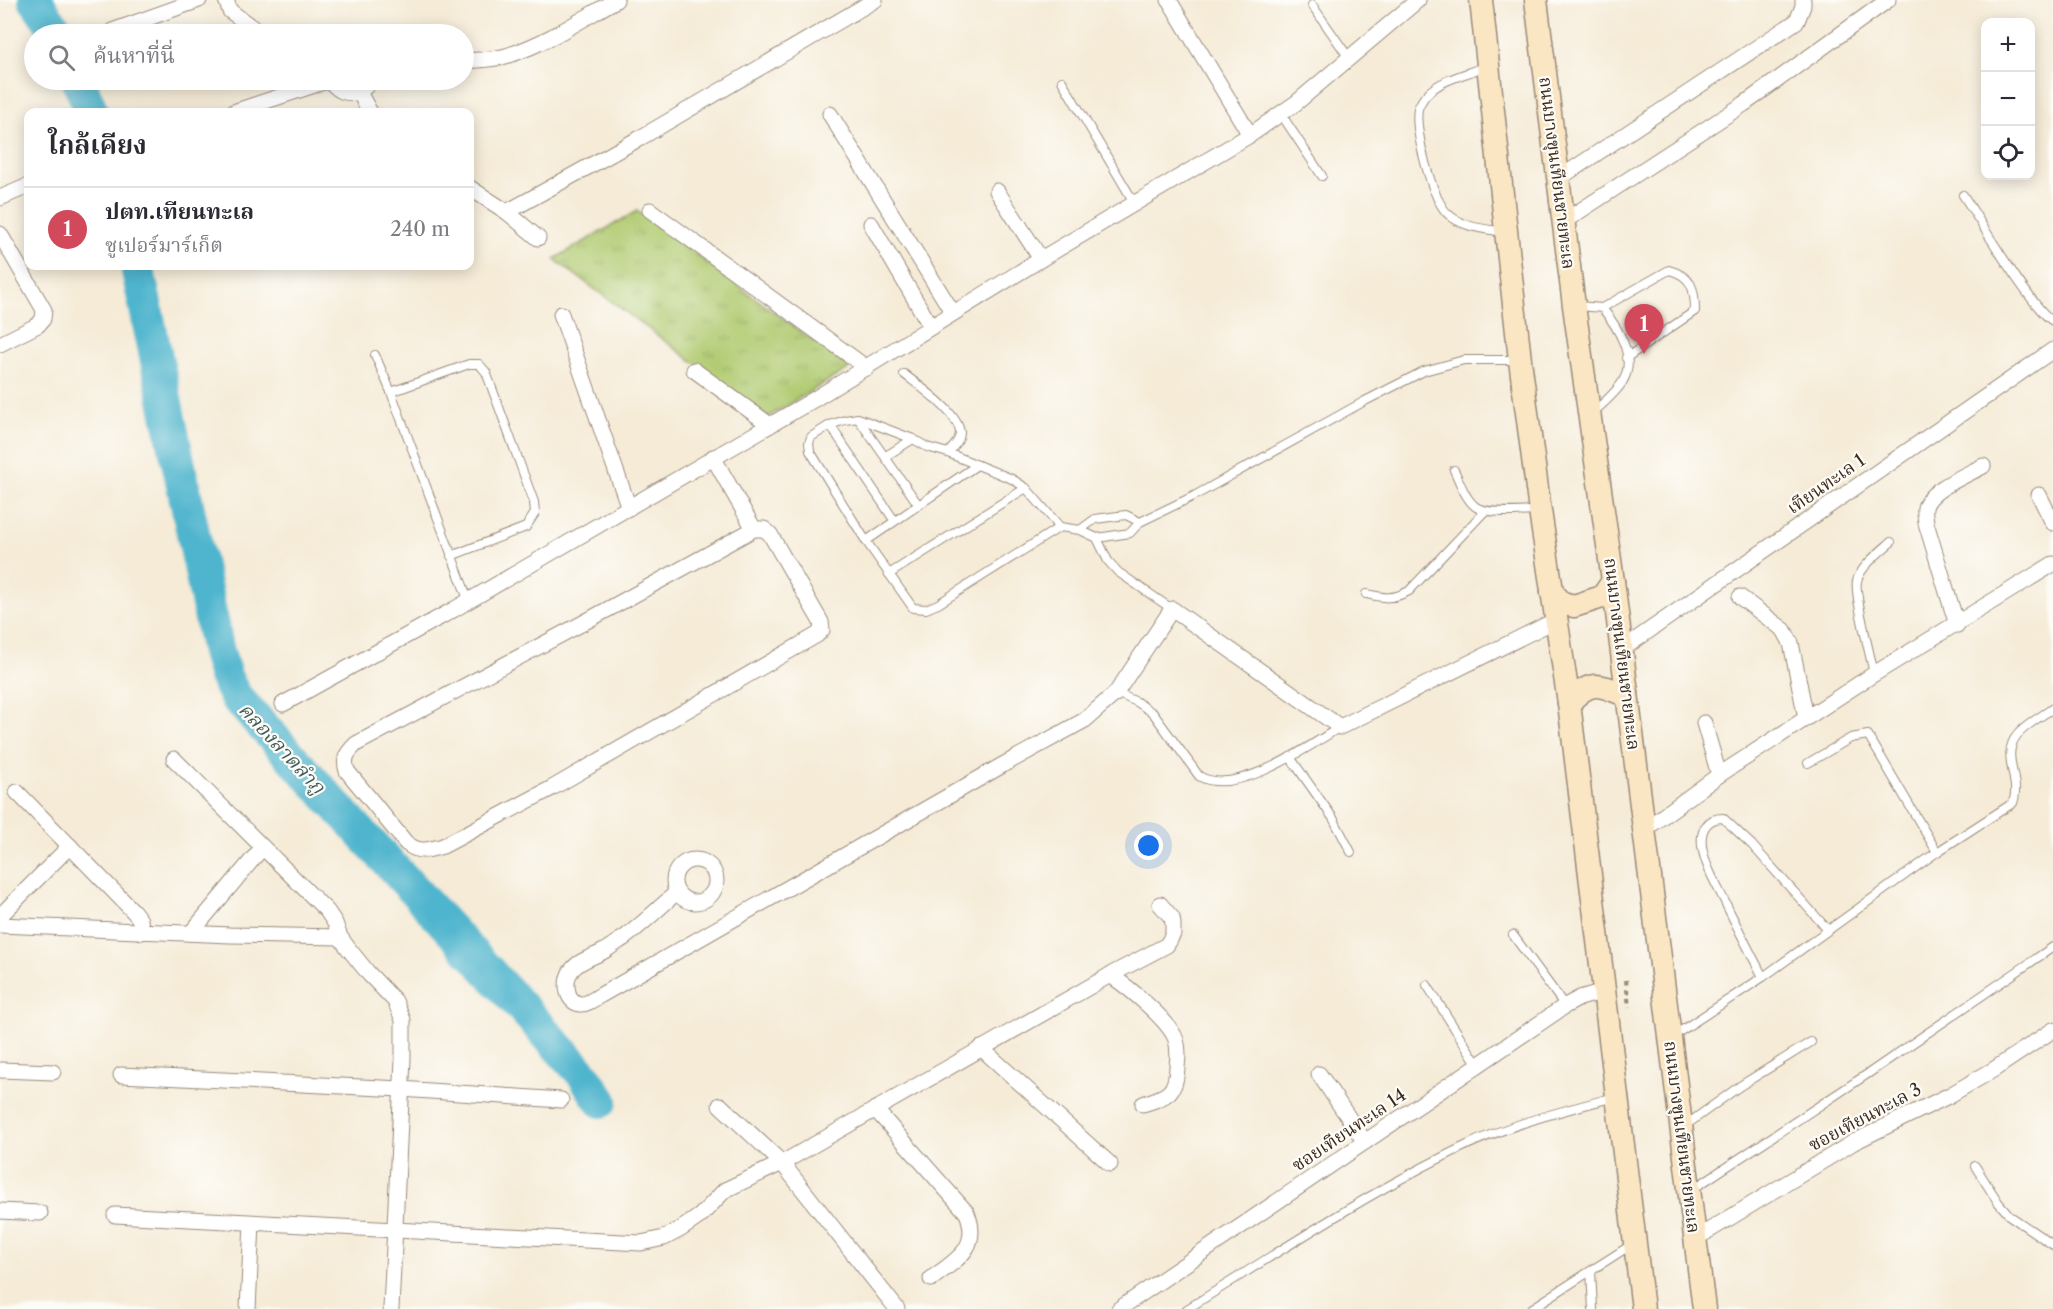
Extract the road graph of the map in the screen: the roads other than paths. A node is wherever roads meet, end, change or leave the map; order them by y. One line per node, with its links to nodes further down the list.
1 (199, 0): 12 (street)
2 (226, 0): 13 (street)
3 (616, 0): 15 (street)
4 (875, 0): 37 (street)
5 (1169, 0): 26 (street)
6 (1418, 0): 14 (street)
7 (1481, 0): 16 (main road)
8 (1536, 0): 28 (main road, ถนนบางขุนเทียนชายทะเล)
9 (1803, 0): 28 (street)
10 (1888, 0): 38 (street)
11 (1312, 5): 14 (lane)
12 (132, 24)
13 (248, 24)
14 (1349, 57): 25 (street)
15 (474, 61)
16 (1488, 66): 40 (main road); 40 (lane)
17 (1062, 81): 34 (lane)
18 (300, 90): 22 (street)
19 (339, 90): 21 (street)
20 (362, 90): 21 (street)
21 (359, 92): 23 (street)
22 (245, 108)
23 (368, 108)
24 (830, 114): 46 (street)
25 (1281, 114): 26 (street); 27 (lane)
26 (1250, 135): 34 (street)
27 (1322, 177)
28 (1558, 179): 38 (main road, ถนนบางขุนเทียนชายทะเล)
29 (24, 188): 33 (street)
30 (474, 191): 37 (street)
31 (997, 191): 43 (street)
32 (1963, 195): 48 (lane)
33 (0, 200): 35 (street)
34 (1135, 204): 43 (street)
35 (0, 207)
36 (650, 210): 55 (street)
37 (507, 212): 42 (street)
38 (1563, 222): 44 (main road, ถนนบางขุนเทียนชายทะเล)
39 (871, 224): 49 (street)
40 (1506, 233): 54 (main road)
41 (0, 234): 50 (street)
42 (538, 238)
43 (1041, 259): 46 (street)
44 (1574, 306): 45 (lane); 59 (main road, ถนนบางขุนเทียนชายทะเล)
45 (1602, 308): 53 (lane); 53 (lane)
46 (953, 313): 49 (street)
47 (561, 314): 73 (street)
48 (2053, 321)
49 (931, 327): 55 (street)
50 (0, 344)
51 (2053, 350): 96 (street, เทียนทะเล 1)
52 (375, 355): 58 (lane)
53 (1626, 358): 59 (lane)
54 (1520, 360): 75 (main road); 77 (lane)
55 (867, 368): 62 (street)
56 (694, 370): 62 (street)
57 (904, 374): 64 (lane)
58 (391, 392): 85 (lane); 85 (lane)
59 (1589, 417): 88 (main road, ถนนบางขุนเทียนชายทะเล)
60 (858, 418): 61 (lane); 63 (lane); 65 (lane)
61 (830, 424): 76 (lane); 83 (lane)
62 (770, 425): 66 (street)
63 (913, 439): 64 (lane); 65 (lane)
64 (948, 453): 67 (lane)
65 (886, 456): 72 (lane)
66 (713, 457): 73 (street); 80 (street)
67 (977, 465): 70 (lane); 72 (lane)
68 (1983, 466): 95 (street)
69 (1454, 470): 74 (lane)
70 (1026, 488): 79 (lane); 87 (lane)
71 (2039, 495): 78 (street)
72 (918, 504): 76 (lane)
73 (629, 508): 92 (street)
74 (1485, 510): 75 (lane); 90 (lane)
75 (1540, 511): 89 (main road)
76 (894, 520): 83 (lane)
77 (1140, 522): 81 (lane); 82 (lane)
78 (2053, 523)
79 (1060, 527): 81 (lane); 87 (lane)
80 (754, 529): 80 (street)
81 (1080, 530): 82 (lane)
82 (1097, 538): 93 (lane)
83 (866, 541): 87 (lane)
84 (1891, 542): 97 (lane)
85 (451, 556): 92 (lane)
86 (2053, 564): 95 (street)
87 (889, 574)
88 (1613, 581): 89 (main road); 96 (main road, ถนนบางขุนเทียนชายทะเล)
89 (1552, 592): 94 (main road)
90 (1366, 594)
91 (1740, 597): 103 (street)
92 (469, 602): 101 (street)
93 (1172, 609): 98 (street); 105 (street)
94 (1556, 620): 100 (main road); 105 (street)
95 (1957, 625): 97 (street)
96 (1621, 650): 99 (main road, ถนนบางขุนเทียนชายทะเล)
97 (1874, 674): 103 (street)
98 (1116, 693): 106 (lane); 116 (street)
99 (1627, 696): 100 (main road); 111 (main road, ถนนบางขุนเทียนชายทะเล)
100 (1569, 703): 129 (main road)
101 (283, 704)
102 (2053, 708): 115 (lane)
103 (1806, 718): 109 (street)
104 (1704, 723): 109 (street)
105 (1340, 728): 106 (lane)
106 (1290, 757): 114 (lane)
107 (174, 759): 113 (street)
108 (1808, 763): 115 (lane)
109 (1719, 775): 111 (street)
110 (17, 792): 112 (street)
111 (1644, 830): 132 (main road, ถนนบางขุนเทียนชายทะเล)
112 (70, 846): 118 (street); 121 (street)
113 (262, 848): 122 (street); 124 (street)
114 (1351, 852)
115 (1938, 852): 120 (lane)
116 (677, 892)
117 (1160, 904): 126 (street)
118 (0, 916)
119 (0, 925): 121 (street)
120 (1828, 930): 127 (lane); 127 (lane)
121 (142, 932): 122 (street)
122 (191, 933): 124 (street)
123 (1513, 935): 130 (lane)
124 (340, 937): 140 (street)
125 (2053, 947): 151 (lane)
126 (1110, 975): 134 (street); 143 (street)
127 (1763, 977): 132 (lane)
128 (1427, 985): 135 (lane)
129 (1604, 991): 130 (street, ซอยเทียนทะเล 14); 141 (main road)
130 (1565, 1006): 135 (street, ซอยเทียนทะเล 14)
131 (2053, 1030): 157 (street, ซอยเทียนทะเล 3)
132 (1669, 1039): 146 (main road, ถนนบางขุนเทียนชายทะเล)
133 (1811, 1042): 146 (lane)
134 (981, 1048): 145 (street); 149 (street)
135 (1478, 1065): 147 (street, ซอยเทียนทะเล 14)
136 (0, 1070): 137 (street)
137 (53, 1072)
138 (1319, 1074): 147 (street)
139 (121, 1075): 140 (street)
140 (401, 1089): 142 (street); 156 (street)
141 (1617, 1096): 158 (main road); 166 (lane)
142 (561, 1100)
143 (1143, 1104)
144 (720, 1105): 148 (street)
145 (875, 1109): 148 (street); 161 (street)
146 (1682, 1128): 151 (main road, ถนนบางขุนเทียนชายทะเล)
147 (1365, 1142): 165 (street, ซอยเทียนทะเล 14)
148 (782, 1163): 156 (street); 164 (street)
149 (1110, 1164)
150 (1976, 1166): 159 (lane)
151 (1690, 1191): 157 (main road, ถนนบางขุนเทียนชายทะเล)
152 (0, 1211): 153 (street)
153 (40, 1213)
154 (115, 1215): 155 (street)
155 (252, 1223): 156 (street); 162 (street)
156 (395, 1229): 163 (street)
157 (1695, 1239): 170 (main road, ถนนบางขุนเทียนชายทะเล)
158 (1635, 1243): 160 (lane); 169 (main road)
159 (2053, 1245)
160 (1591, 1271): 167 (lane); 168 (lane)
161 (931, 1279)
162 (248, 1309)
163 (391, 1309)
164 (897, 1309)
165 (1119, 1309)
166 (1187, 1309)
167 (1531, 1309)
168 (1593, 1309)
169 (1643, 1309)
170 (1704, 1309)

